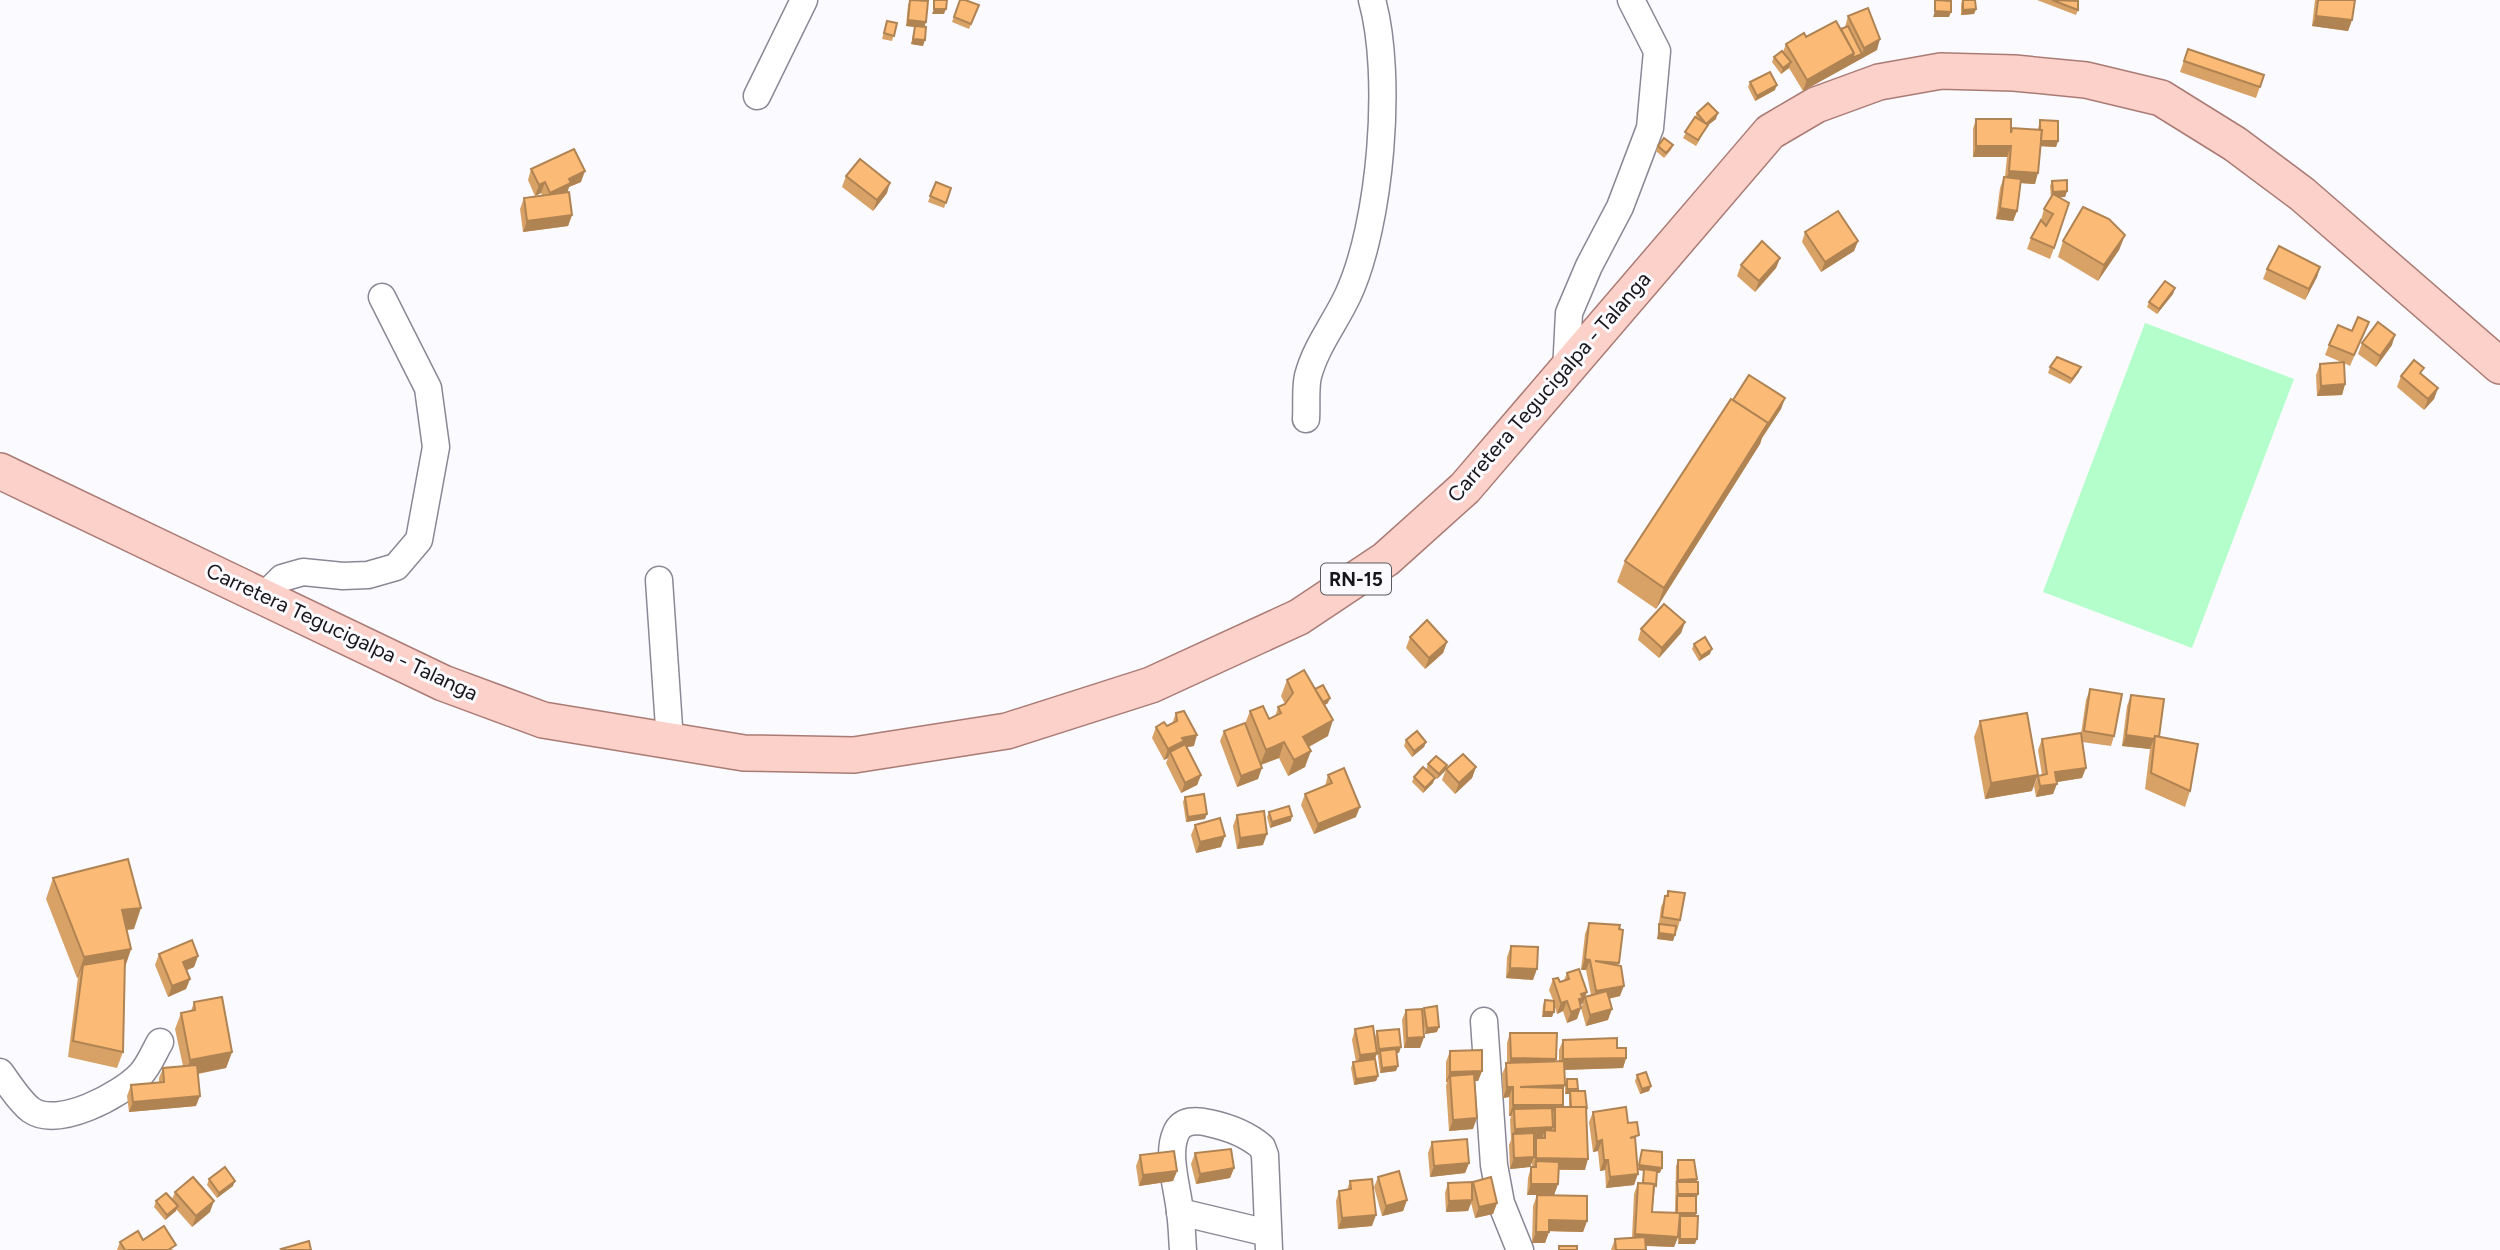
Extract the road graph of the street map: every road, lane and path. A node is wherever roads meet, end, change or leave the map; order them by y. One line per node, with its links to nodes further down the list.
1 (804, 0): 4 (street)
2 (1372, 0): 8 (street)
3 (1631, 0): 7 (street)
4 (757, 96)
5 (382, 297): 11 (street)
6 (2500, 366): 7 (main road, Carretera Tegucigalpa - Talanga / RN-15)
7 (1566, 372): 12 (main road, Carretera Tegucigalpa - Talanga / RN-15)
8 (1306, 419)
9 (0, 471): 11 (main road, Carretera Tegucigalpa - Talanga / RN-15)
10 (659, 580): 12 (street)
11 (264, 597): 12 (main road, Carretera Tegucigalpa - Talanga / RN-15)
12 (670, 742)
13 (1485, 1021): 19 (street)
14 (160, 1041): 15 (street)
15 (0, 1072)
16 (1180, 1212): 17 (street); 17 (street); 18 (street)
17 (1269, 1242)
18 (1183, 1250)
19 (1520, 1250)

